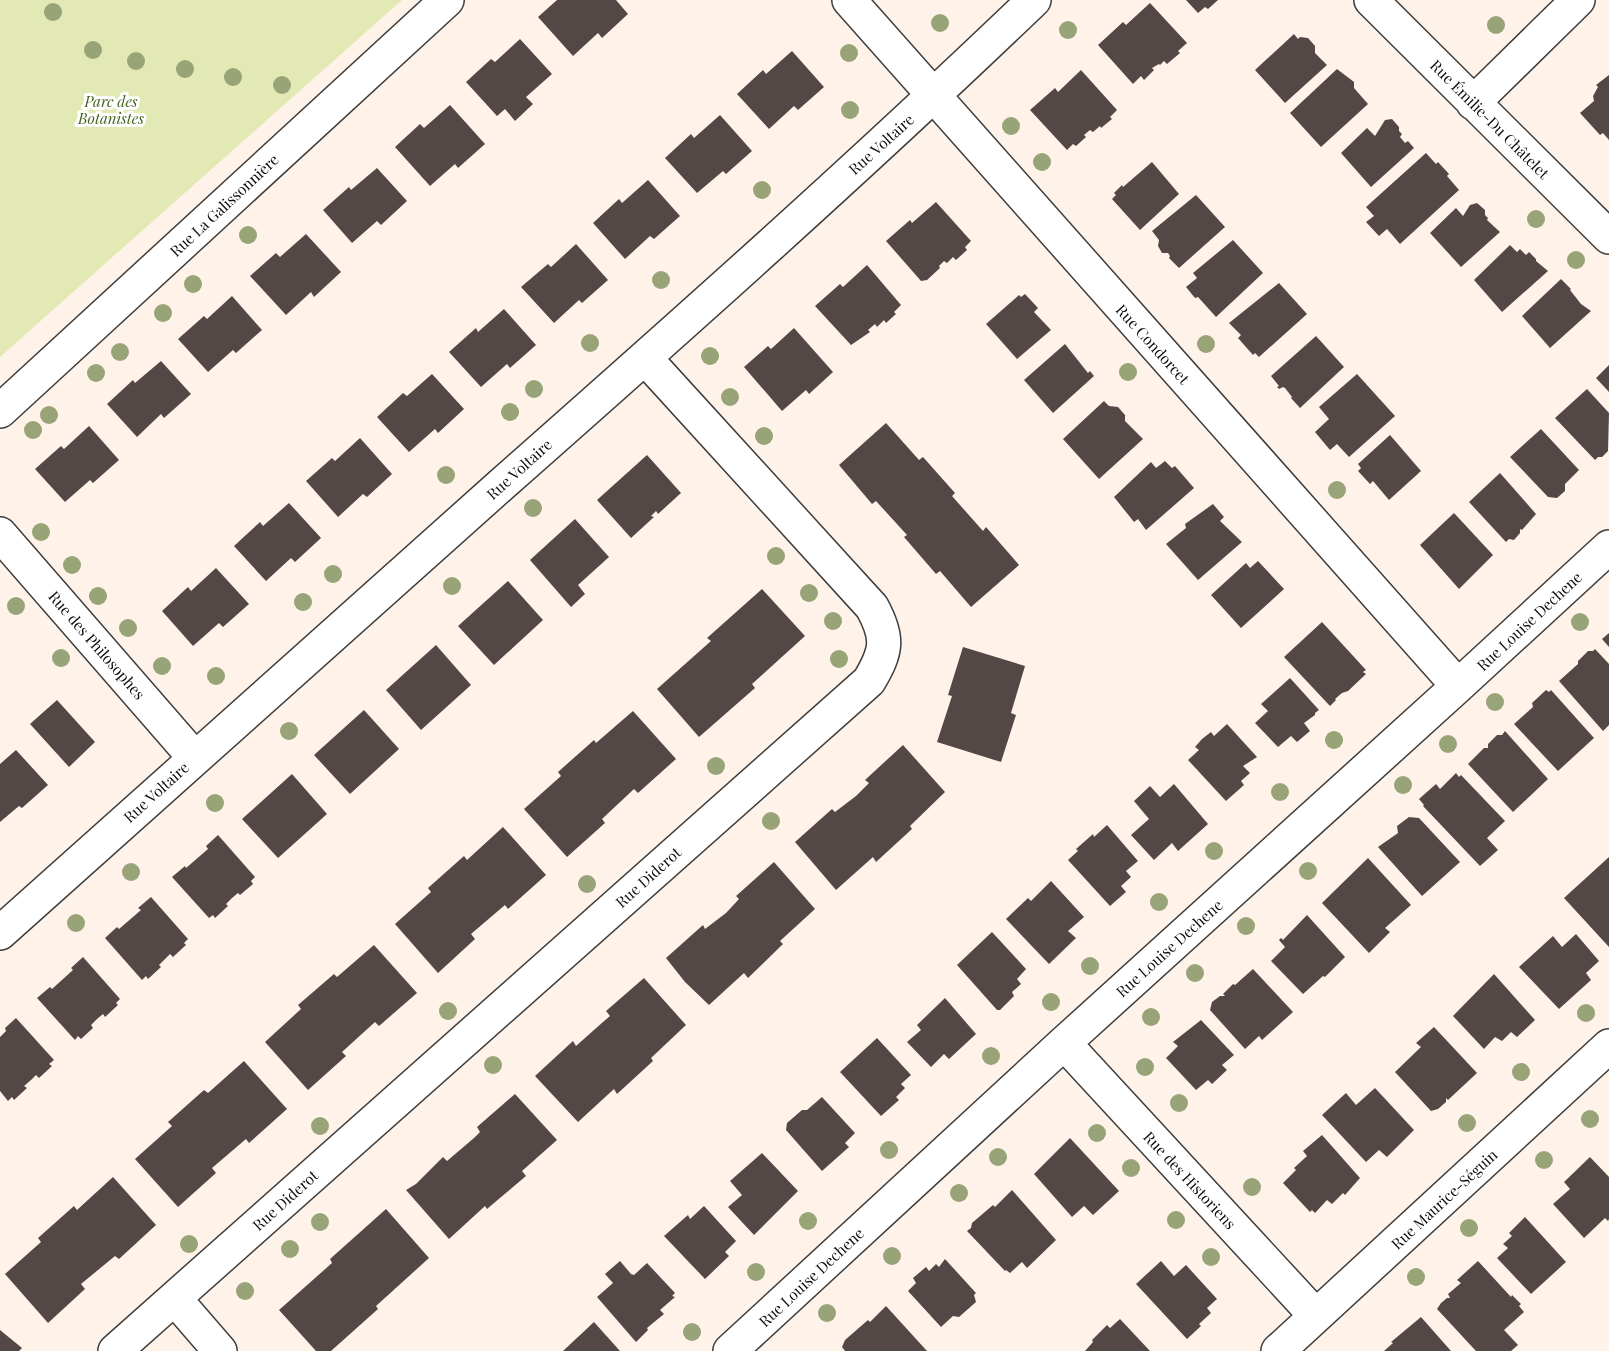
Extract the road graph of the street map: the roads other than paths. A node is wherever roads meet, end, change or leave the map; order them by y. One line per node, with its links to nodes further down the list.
1 (447, 0): 10 (street, Rue La Galissonnière)
2 (849, 0): 6 (street, Rue Condorcet)
3 (1034, 0): 6 (street, Rue Voltaire)
4 (1371, 0): 7 (street, Rue Émilie-Du Châtelet)
5 (1578, 0): 7 (street)
6 (933, 97): 9 (street, Rue Voltaire); 13 (street, Rue Condorcet)
7 (1473, 103): 8 (street, Rue Émilie-Du Châtelet)
8 (1609, 237)
9 (645, 358): 14 (street, Rue Voltaire); 18 (street, Rue Diderot)
10 (0, 411)
11 (0, 534): 14 (street, Rue des Philosophes)
12 (1609, 547): 13 (street, Rue Louise Dechene)
13 (1458, 686): 16 (street, Rue Louise Dechene)
14 (195, 757): 15 (street, Rue Voltaire)
15 (0, 933)
16 (1064, 1043): 19 (street, Rue des Historiens); 22 (street, Rue Louise Dechene)
17 (1609, 1046): 19 (street, Rue Maurice-Séguin)
18 (175, 1299): 20 (street, Rue Diderot); 21 (street)
19 (1316, 1316): 23 (street, Rue Maurice-Séguin)
20 (115, 1351)
21 (220, 1351)
22 (730, 1351)
23 (1278, 1351)

